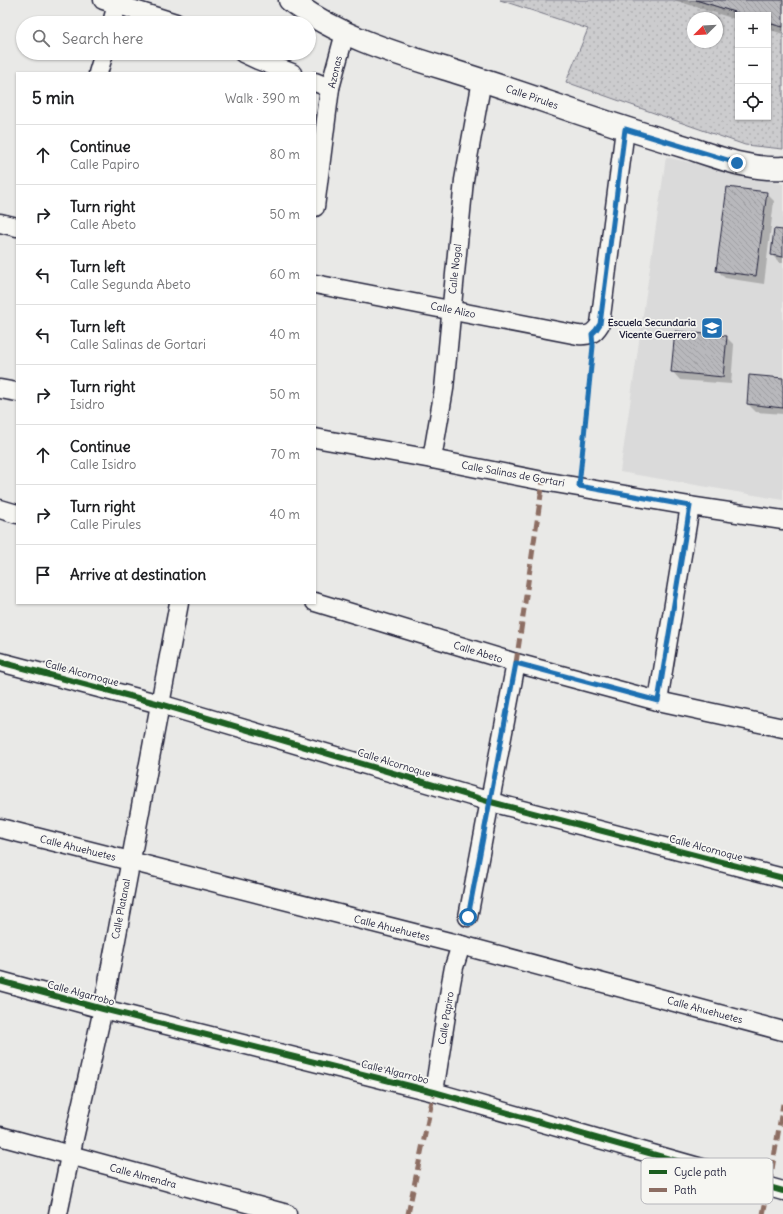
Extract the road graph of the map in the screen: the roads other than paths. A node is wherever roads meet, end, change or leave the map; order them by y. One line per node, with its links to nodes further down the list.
1 (290, 0): 5 (street, Calle Pirules)
2 (110, 2): 3 (street); 4 (street)
3 (111, 16)
4 (154, 16)
5 (313, 16)
6 (316, 18): 7 (street, Calle Pirules)
7 (345, 33): 12 (street, Calle Pirules); 13 (street, Azonas)
8 (102, 60): 10 (street)
9 (258, 60): 11 (street)
10 (98, 72)
11 (289, 72)
12 (482, 80): 14 (street, Calle Pirules); 20 (street, Calle Nogal)
13 (323, 85): 16 (street, Azonas)
14 (625, 129): 15 (street, Calle Pirules); 20 (street, Calle Alizo)
15 (783, 168)
16 (316, 191)
17 (0, 223): 18 (street)
18 (16, 227)
19 (316, 284): 20 (street, Calle Alizo)
20 (451, 310): 24 (street, Calle Nogal)
21 (0, 389): 22 (street)
22 (16, 392)
23 (316, 438): 24 (street, Calle Salinas de Gortari)
24 (432, 459): 25 (street, Calle Salinas de Gortari)
25 (690, 506): 28 (street, Calle Salinas de Gortari); 33 (street)
26 (0, 509): 27 (street)
27 (16, 514)
28 (783, 520)
29 (316, 602): 32 (street, Calle Abeto)
30 (180, 604): 34 (street, Calle Platanal)
31 (0, 662): 34 (street, Calle Alcornoque)
32 (516, 663): 33 (street, Calle Abeto); 36 (street)
33 (658, 701): 35 (street, Calle Abeto)
34 (160, 704): 36 (street, Calle Alcornoque); 38 (street, Calle Platanal)
35 (783, 728)
36 (491, 802): 39 (street, Calle Alcornoque); 40 (street)
37 (0, 828): 38 (street, Calle Ahuehuetes)
38 (130, 861): 41 (street, Calle Ahuehuetes); 43 (street, Calle Platanal)
39 (783, 878)
40 (468, 917)
41 (461, 945): 44 (street, Calle Ahuehuetes); 45 (street, Calle Papiro)
42 (0, 981): 43 (street, Calle Algarrobo)
43 (103, 1009): 45 (street, Calle Algarrobo); 47 (street, Calle Platanal)
44 (783, 1031)
45 (434, 1092): 48 (street, Calle Algarrobo)
46 (0, 1136): 47 (street, Calle Almendra)
47 (70, 1156): 51 (street, Calle Platanal); 52 (street, Calle Almendra)
48 (667, 1158)
49 (773, 1188): 50 (street, Calle Algarrobo)
50 (783, 1191)
51 (58, 1214)
52 (287, 1214)

